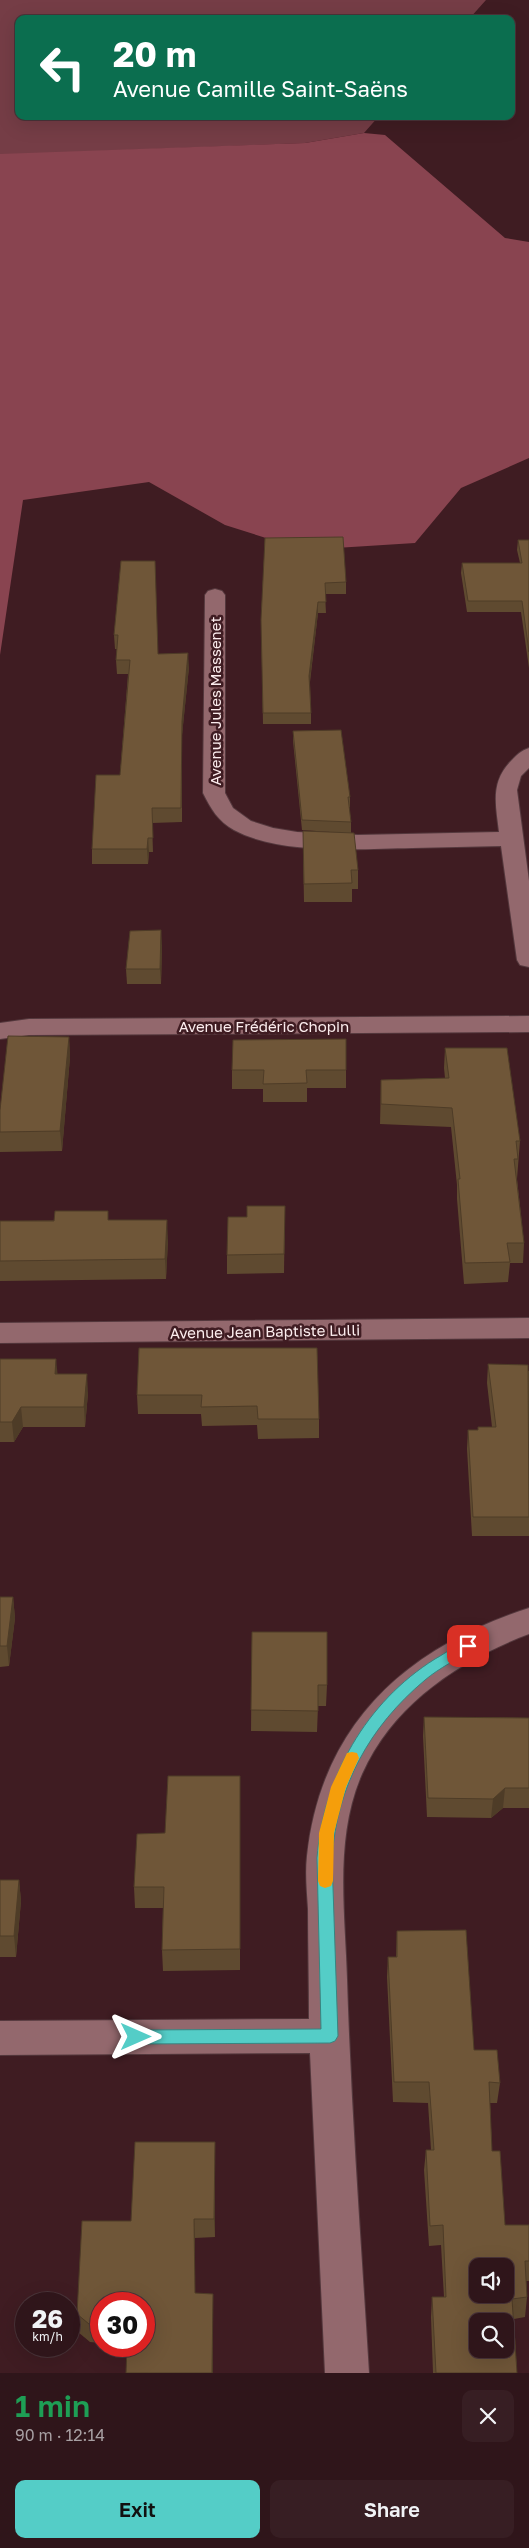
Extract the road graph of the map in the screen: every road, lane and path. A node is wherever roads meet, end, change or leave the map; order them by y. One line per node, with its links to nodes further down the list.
1 (215, 595): 3 (street, Avenue Jules Massenet)
2 (529, 755): 3 (street)
3 (511, 839): 4 (street)
4 (529, 960)
5 (529, 1024): 6 (street, Avenue Frédéric Chopin)
6 (0, 1031)
7 (529, 1328): 8 (street, Avenue Jean Baptiste Lulli)
8 (0, 1333)
9 (529, 1621): 10 (street)
10 (330, 2036): 11 (street); 12 (street)
11 (0, 2038)
12 (347, 2373)

